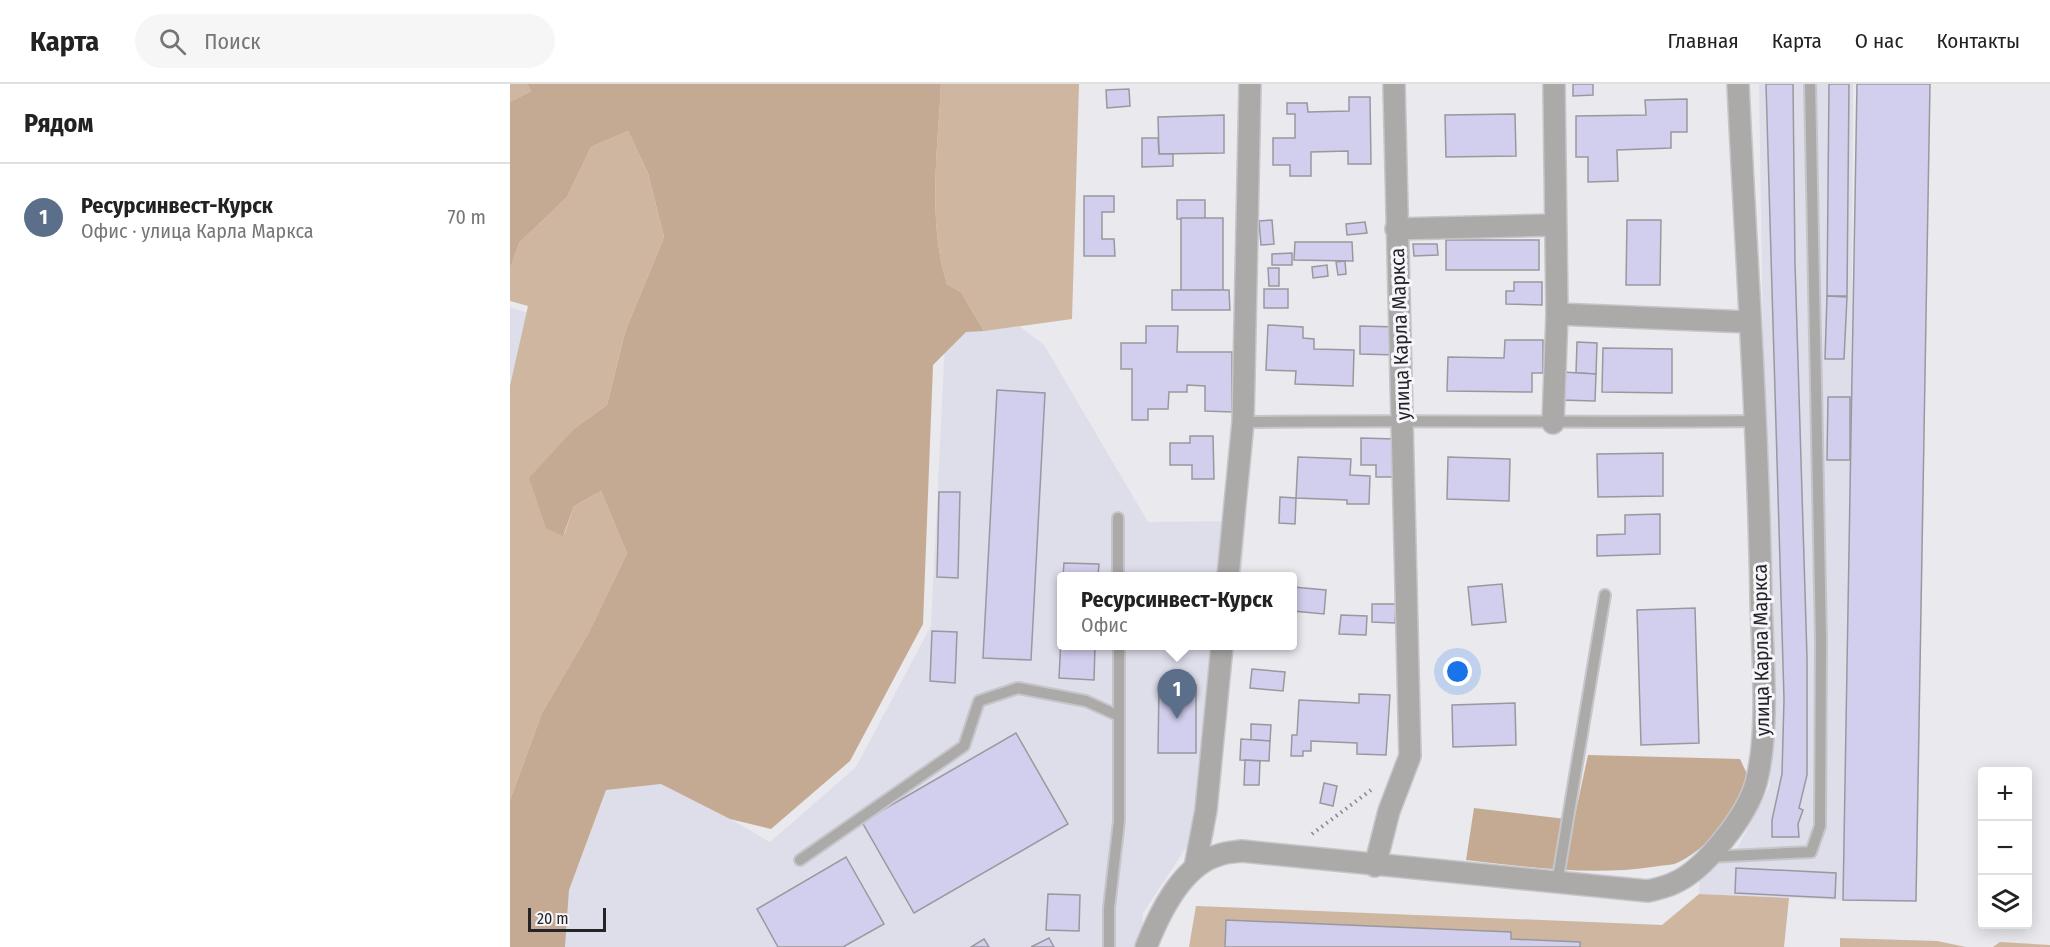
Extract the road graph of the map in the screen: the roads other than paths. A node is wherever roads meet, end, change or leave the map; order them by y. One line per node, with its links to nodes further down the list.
1 (1250, 84): 12 (street)
2 (1394, 84): 7 (street, улица Карла Маркса)
3 (1554, 84): 6 (street)
4 (1738, 84): 9 (street, улица Карла Маркса)
5 (1810, 84): 21 (lane)
6 (1555, 225): 7 (street); 8 (street)
7 (1396, 229): 10 (street, улица Карла Маркса)
8 (1557, 314): 9 (street); 13 (street)
9 (1749, 322): 11 (street, улица Карла Маркса)
10 (1402, 420): 12 (lane); 13 (lane); 23 (street, улица Карла Маркса)
11 (1754, 421): 13 (lane); 21 (street, улица Карла Маркса)
12 (1243, 422): 16 (street)
13 (1553, 423)
14 (1118, 518): 15 (lane)
15 (1118, 572)
16 (1228, 572)
17 (1605, 595): 25 (lane)
18 (1119, 650): 20 (lane)
19 (1222, 650): 24 (street, улица Карла Маркса)
20 (1119, 716): 22 (lane); 26 (lane)
21 (1706, 858): 25 (street, улица Карла Маркса)
22 (800, 860)
23 (1375, 866): 24 (street, улица Карла Маркса); 25 (street, улица Карла Маркса)
24 (1195, 867): 27 (street, улица Карла Маркса)
25 (1557, 884)
26 (1109, 947)
27 (1146, 947)

